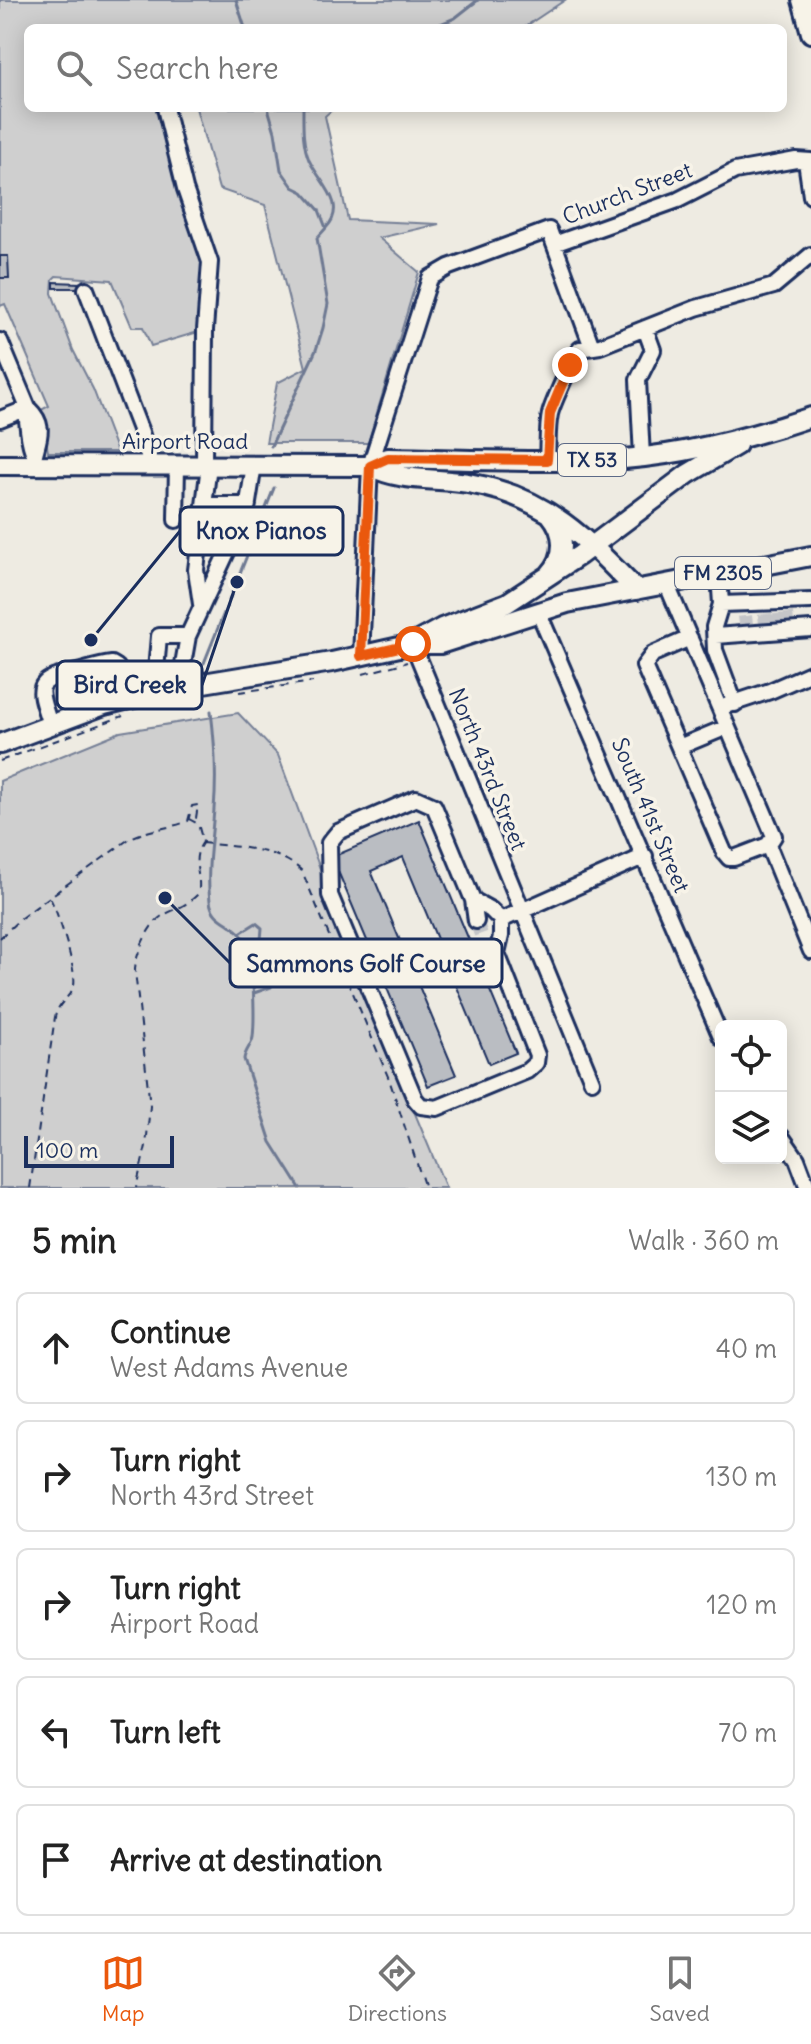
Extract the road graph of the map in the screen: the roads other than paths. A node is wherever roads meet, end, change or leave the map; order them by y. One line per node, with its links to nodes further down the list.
1 (802, 0): 2 (main road)
2 (811, 33)
3 (166, 112): 22 (street)
4 (808, 161): 5 (street); 6 (street, Church Street)
5 (811, 196)
6 (554, 244): 11 (street); 24 (street, Church Street)
7 (811, 255): 9 (street)
8 (86, 289): 20 (street)
9 (645, 328): 11 (street); 16 (street)
10 (0, 341): 12 (street)
11 (596, 346): 18 (street)
12 (28, 408): 14 (street); 17 (street)
13 (811, 417): 15 (main road, Airport Road / TX 53)
14 (0, 419)
15 (761, 434): 16 (main road, Airport Road / TX 53); 29 (main road, Airport Road / TX 53)
16 (642, 457): 18 (main road, Airport Road / TX 53)
17 (34, 460): 19 (main road, Airport Road / TX 53); 20 (main road, Airport Road / TX 53)
18 (547, 460): 24 (main road, Airport Road / TX 53)
19 (0, 465)
20 (151, 465): 21 (main road, Airport Road / TX 53)
21 (177, 465): 22 (main road, Airport Road / TX 53); 28 (street)
22 (206, 465): 23 (main road, Airport Road / TX 53); 25 (street)
23 (254, 465): 24 (main road, Airport Road / TX 53); 26 (street)
24 (370, 466): 27 (main road, Airport Road / TX 53); 46 (street)
25 (204, 505): 26 (street); 31 (street)
26 (248, 505): 32 (street)
27 (548, 512): 29 (main road, Airport Road / TX 53); 34 (main road)
28 (176, 520)
29 (594, 545): 34 (main road, FM 2305); 36 (main road, Airport Road / TX 53)
30 (811, 556): 33 (main road, FM 2305)
31 (196, 570): 32 (street); 39 (street)
32 (217, 572): 39 (street)
33 (719, 574): 35 (main road, FM 2305); 38 (street)
34 (547, 577): 45 (main road, FM 2305)
35 (667, 585): 36 (main road, FM 2305); 44 (street)
36 (636, 590): 40 (main road, FM 2305)
37 (811, 601): 41 (street)
38 (721, 604): 41 (street); 43 (street)
39 (201, 606): 42 (street)
40 (538, 611): 45 (main road, FM 2305); 57 (street, South 41st Street)
41 (772, 619): 43 (street)
42 (188, 636): 48 (street); 49 (street)
43 (715, 636): 51 (street)
44 (690, 638): 51 (street); 55 (street)
45 (410, 653): 46 (main road, FM 2305); 59 (street, North 43rd Street)
46 (362, 665): 48 (main road, FM 2305)
47 (811, 673): 51 (street)
48 (179, 687): 49 (main road, FM 2305)
49 (154, 693): 50 (main road, FM 2305)
50 (129, 706): 52 (main road, FM 2305); 52 (street)
51 (727, 706): 53 (street)
52 (50, 725): 54 (main road, FM 2305)
53 (727, 727): 55 (street); 56 (street)
54 (0, 744)
55 (679, 747): 56 (street)
56 (768, 845): 63 (street)
57 (645, 856): 59 (street); 65 (street, South 41st Street)
58 (473, 900): 60 (street); 61 (street); 64 (street)
59 (522, 911): 60 (street); 66 (street, North 43rd Street)
60 (501, 920): 64 (street)
61 (476, 921)
62 (483, 940): 64 (street)
63 (811, 951)
64 (497, 953)
65 (715, 1023)
66 (592, 1081)
67 (787, 1141): 68 (street)
68 (804, 1157): 69 (street)
69 (808, 1188)

